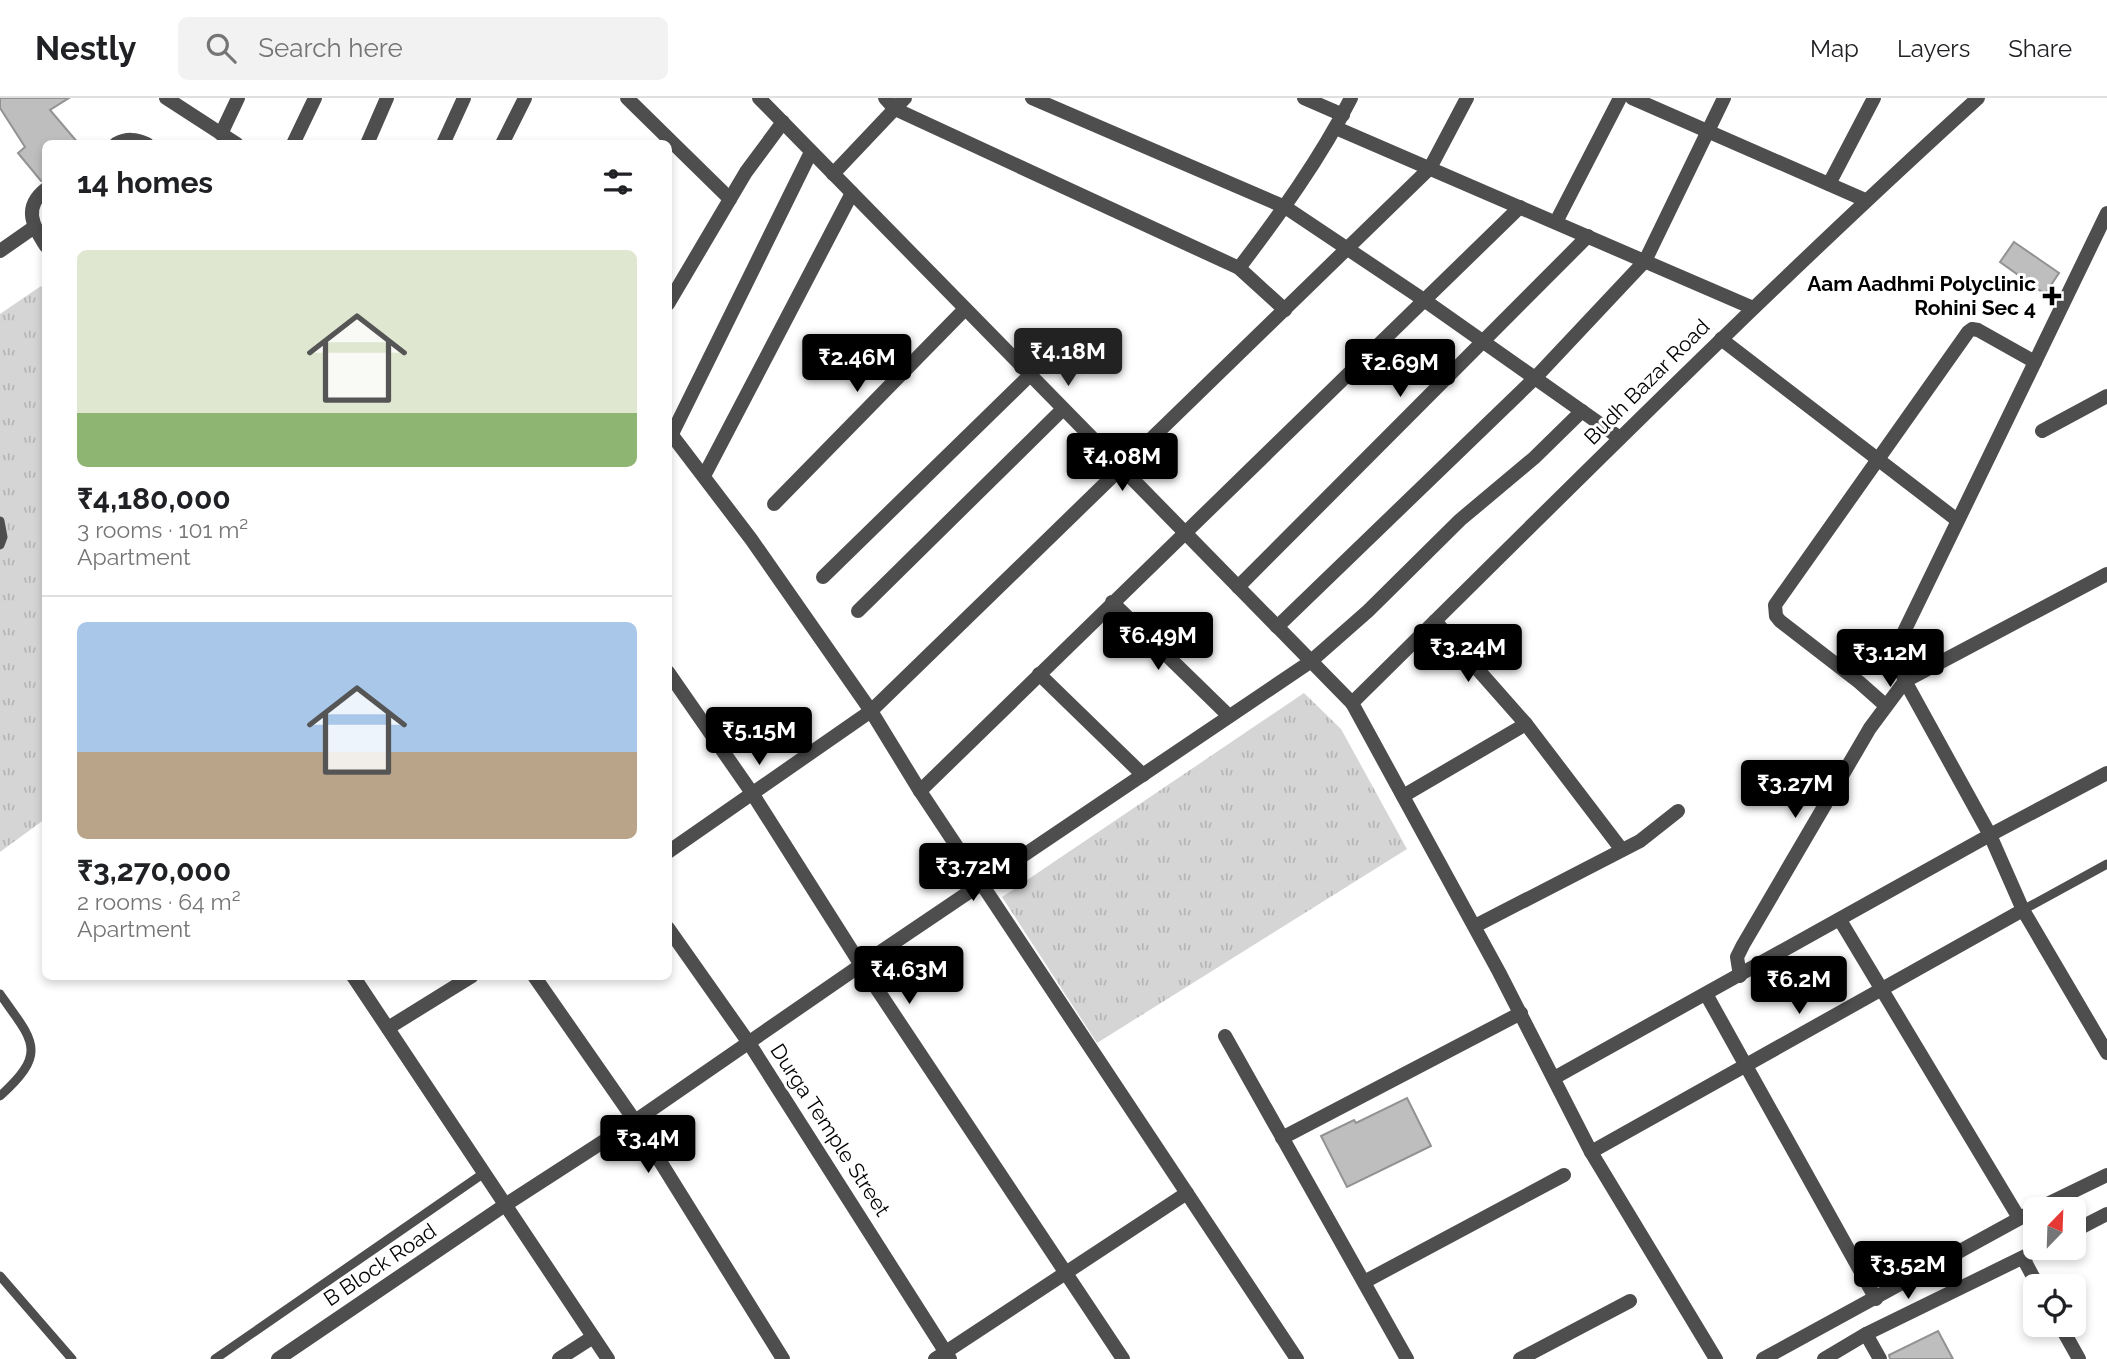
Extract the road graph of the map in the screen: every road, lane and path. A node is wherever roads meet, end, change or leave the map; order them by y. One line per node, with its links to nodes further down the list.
1 (166, 98): 22 (street)
2 (238, 98): 22 (street)
3 (315, 98): 24 (street)
4 (387, 98): 25 (street)
5 (464, 98): 26 (street)
6 (525, 98): 27 (street)
7 (627, 98): 28 (street)
8 (759, 98): 20 (street)
9 (1032, 98): 38 (street)
10 (1304, 98): 19 (street)
11 (1351, 98): 19 (street)
12 (1467, 98): 31 (street)
13 (1620, 98): 41 (street)
14 (1632, 98): 21 (street)
15 (1724, 98): 21 (street)
16 (1874, 98): 33 (street)
17 (1978, 98): 37 (street, Budh Bazar Road)
18 (895, 102): 32 (street); 48 (street)
19 (1340, 121): 31 (street); 38 (street)
20 (783, 122): 30 (street); 36 (street)
21 (1707, 131): 33 (street); 47 (street)
22 (221, 134): 23 (street)
23 (231, 140)
24 (295, 140)
25 (369, 140)
26 (445, 140)
27 (504, 140)
28 (670, 140)
29 (672, 142): 36 (street)
30 (811, 152): 32 (street); 62 (street)
31 (1430, 168): 39 (street); 45 (street)
32 (833, 174): 35 (street)
33 (1829, 184): 37 (street)
34 (42, 193): 42 (street)
35 (852, 194): 52 (street); 68 (street)
36 (730, 199): 49 (street)
37 (1865, 200): 51 (street, Budh Bazar Road)
38 (1285, 207): 45 (street); 48 (street)
39 (1520, 207): 41 (street); 50 (street)
40 (2107, 213): 56 (street)
41 (1556, 222): 43 (street)
42 (33, 228): 44 (street); 46 (street)
43 (1588, 236): 47 (street); 55 (street)
44 (42, 240)
45 (1346, 248): 50 (street); 53 (street)
46 (0, 251)
47 (1645, 261): 51 (street); 58 (street)
48 (1239, 268): 53 (street)
49 (672, 297)
50 (1424, 300): 55 (street); 72 (street)
51 (1753, 307): 54 (street, Budh Bazar Road)
52 (965, 309): 57 (street); 69 (street)
53 (1285, 310): 67 (street)
54 (1721, 339): 65 (street, Budh Bazar Road); 66 (street)
55 (1482, 342): 58 (street); 76 (street)
56 (2035, 362): 66 (street); 70 (street)
57 (1030, 375): 60 (street); 75 (street)
58 (1535, 378): 61 (street); 80 (street)
59 (2107, 396): 63 (street)
60 (1063, 409): 67 (street); 78 (street)
61 (1582, 411): 65 (street); 81 (street, B Block Road)
62 (672, 428)
63 (2042, 431)
64 (672, 435): 68 (street)
65 (1620, 438): 79 (street, Budh Bazar Road)
66 (1877, 460): 70 (street); 86 (street)
67 (1122, 469): 72 (street); 87 (street)
68 (704, 476): 87 (street)
69 (774, 504)
70 (1956, 520): 84 (street)
71 (0, 521): 73 (lane)
72 (1184, 532): 76 (street); 77 (street)
73 (0, 545)
74 (2107, 574): 84 (street)
75 (823, 577)
76 (1238, 587): 80 (street)
77 (1112, 602): 82 (street); 88 (street)
78 (858, 611)
79 (1435, 621): 85 (street, Budh Bazar Road); 89 (street)
80 (1277, 627): 81 (street)
81 (1310, 662): 85 (street); 88 (street, B Block Road)
82 (1040, 674): 91 (street); 92 (street)
83 (672, 678): 93 (street)
84 (1905, 681): 86 (street); 96 (street)
85 (1352, 703): 94 (street)
86 (1885, 705): 106 (street)
87 (871, 711): 92 (street); 93 (street)
88 (1229, 716): 91 (street, B Block Road)
89 (1526, 724): 94 (street); 98 (street)
90 (2107, 773): 96 (street)
91 (1143, 775): 100 (street, B Block Road)
92 (920, 791): 100 (street)
93 (752, 793): 97 (street); 105 (street)
94 (1404, 796): 103 (street)
95 (1678, 811): 98 (street)
96 (1990, 835): 101 (street); 102 (street)
97 (672, 849)
98 (1622, 850): 103 (street)
99 (2107, 864): 101 (lane)
100 (981, 884): 105 (street, B Block Road); 127 (street)
101 (2023, 910): 110 (street); 117 (street)
102 (1840, 920): 106 (street); 110 (street)
103 (1475, 926): 113 (street)
104 (672, 934): 116 (street, Durga Temple Street)
105 (861, 965): 116 (street, B Block Road); 135 (street)
106 (1740, 976): 112 (street)
107 (356, 980): 114 (street)
108 (466, 980): 114 (street)
109 (537, 980): 121 (street)
110 (1883, 989): 118 (street); 132 (street)
111 (0, 994): 120 (lane)
112 (1706, 994): 118 (street); 119 (street)
113 (1521, 1013): 119 (street); 122 (street)
114 (388, 1028): 124 (street)
115 (1225, 1036): 122 (street)
116 (749, 1043): 121 (street, B Block Road); 143 (street, Durga Temple Street)
117 (2107, 1053)
118 (1745, 1066): 123 (street); 138 (street)
119 (1554, 1079): 123 (street)
120 (0, 1096)
121 (635, 1121): 129 (street, B Block Road); 149 (street)
122 (1283, 1138): 137 (street)
123 (1591, 1152): 154 (street)
124 (484, 1173): 129 (street); 145 (lane)
125 (1564, 1175): 137 (street)
126 (2107, 1175): 128 (street)
127 (1187, 1193): 135 (street); 151 (street)
128 (2062, 1197)
129 (505, 1205): 141 (street); 146 (street, B Block Road)
130 (2107, 1214): 133 (street)
131 (2023, 1216): 132 (street)
132 (2019, 1218): 138 (street)
133 (2086, 1225)
134 (2023, 1258): 140 (street)
135 (1066, 1273): 143 (street); 150 (street)
136 (0, 1276): 144 (lane)
137 (1364, 1282): 152 (street)
138 (1876, 1298): 155 (street)
139 (1630, 1301): 153 (street)
140 (1866, 1334): 156 (street); 157 (street)
141 (593, 1337): 147 (street); 148 (street)
142 (2067, 1337): 158 (street)
143 (944, 1357)
144 (72, 1359)
145 (215, 1359)
146 (278, 1359)
147 (559, 1359)
148 (608, 1359)
149 (783, 1359)
150 (1124, 1359)
151 (1297, 1359)
152 (1407, 1359)
153 (1520, 1359)
154 (1716, 1359)
155 (1763, 1359)
156 (1824, 1359)
157 (1880, 1359)
158 (2079, 1359)

